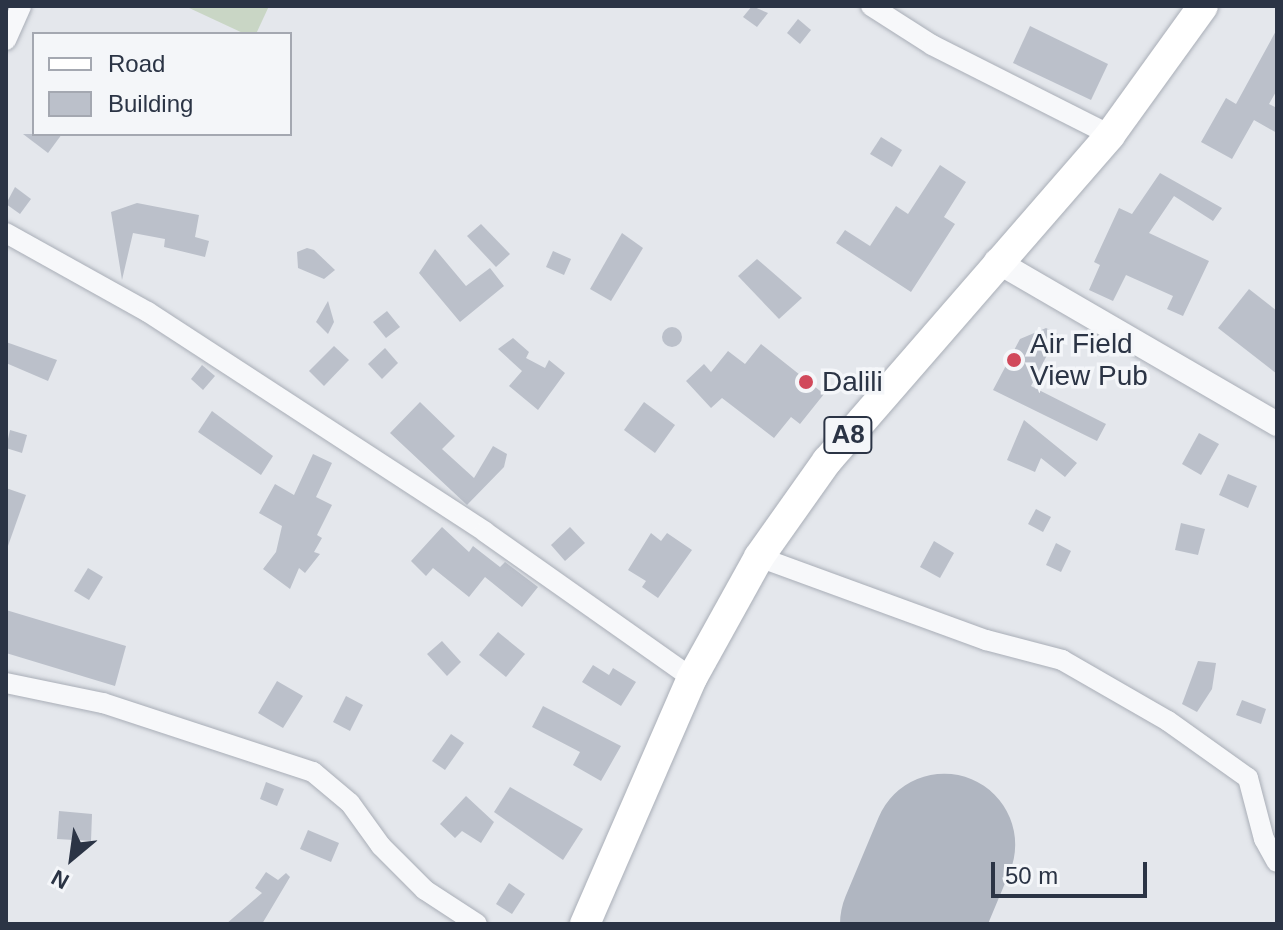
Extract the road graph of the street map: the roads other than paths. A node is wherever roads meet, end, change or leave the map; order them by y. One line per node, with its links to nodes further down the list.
1 (21, 6): 4 (street)
2 (871, 6): 5 (street)
3 (1203, 6): 5 (main road, A8)
4 (6, 40)
5 (1110, 135): 7 (main road, A8)
6 (6, 233): 10 (street)
7 (996, 261): 8 (street); 9 (main road, A8)
8 (1277, 424)
9 (759, 557): 10 (main road, A8); 12 (street)
10 (692, 678): 14 (main road, A8)
11 (6, 683): 13 (street)
12 (1277, 862)
13 (477, 924)
14 (585, 924)

